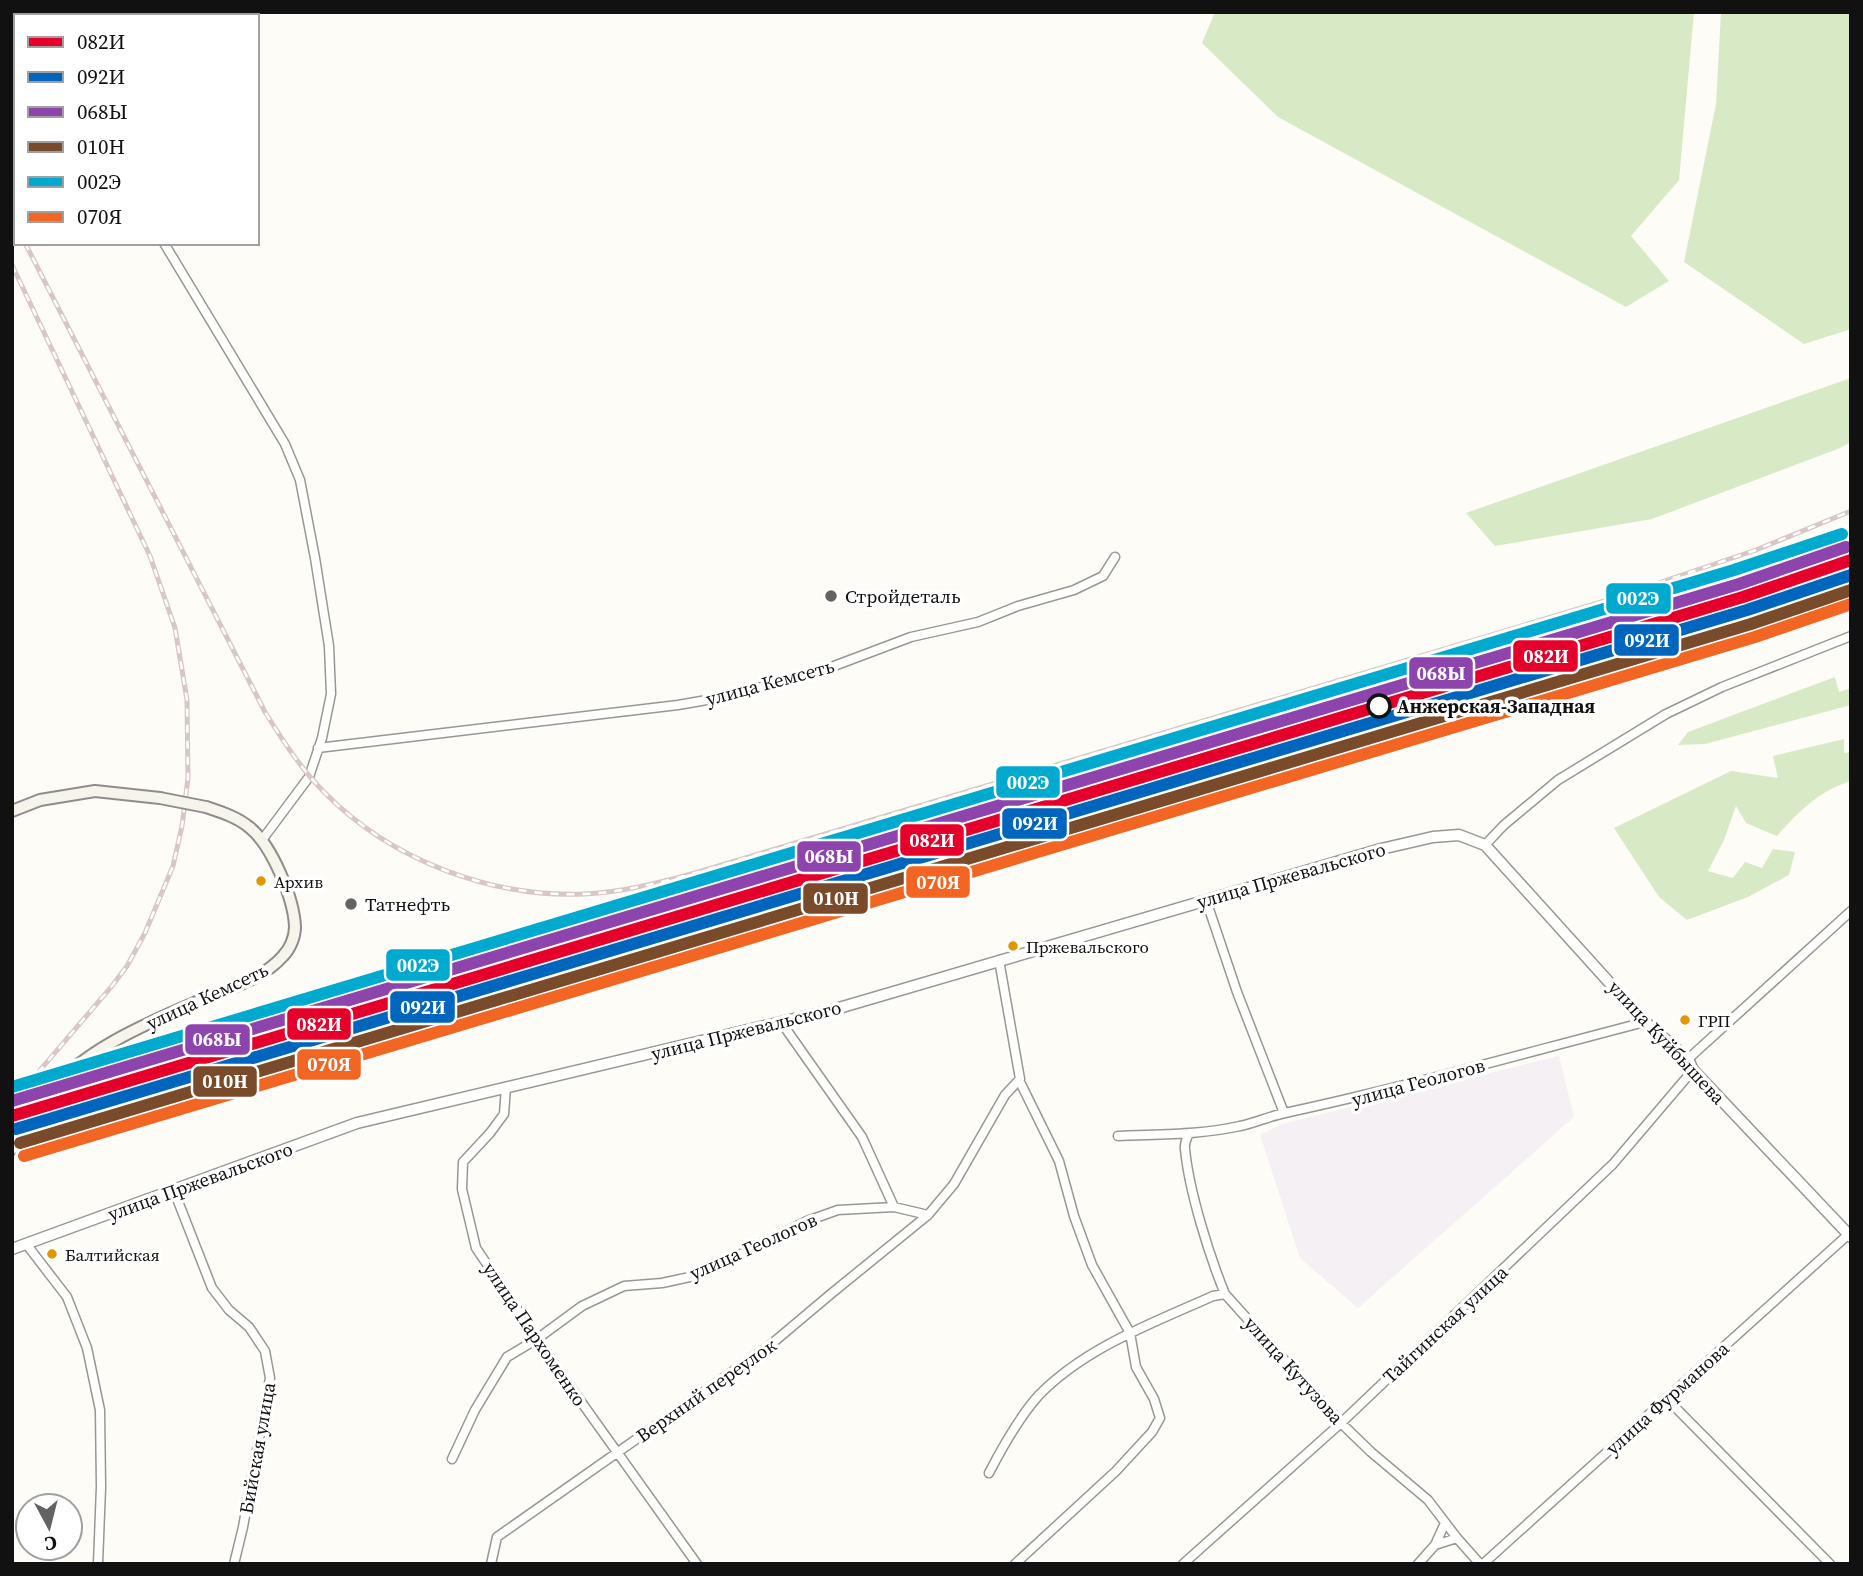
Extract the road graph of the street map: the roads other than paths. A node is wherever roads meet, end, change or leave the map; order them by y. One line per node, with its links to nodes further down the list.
1 (165, 245): 4 (street)
2 (1115, 557): 4 (street, улица Кемсеть)
3 (1851, 636): 7 (street)
4 (318, 748): 6 (street)
5 (12, 811): 6 (main road, улица Кемсеть, bridge)
6 (262, 840): 20 (main road, улица Кемсеть)
7 (1485, 845): 8 (street, улица Пржевальского); 12 (street, улица Куйбышева)
8 (1206, 900): 10 (street, улица Пржевальского); 17 (street)
9 (1851, 911): 13 (street)
10 (999, 960): 11 (street, улица Пржевальского); 15 (street)
11 (781, 1022): 16 (street, улица Пржевальского); 22 (street)
12 (1646, 1022): 13 (street, улица Куйбышева); 17 (street, улица Геологов)
13 (1688, 1059): 14 (street, улица Куйбышева)
14 (1693, 1070): 24 (street, улица Куйбышева); 31 (street, Тайгинская улица)
15 (1019, 1080): 23 (street); 28 (street)
16 (506, 1087): 21 (street, улица Пржевальского); 29 (street, улица Пархоменко)
17 (1284, 1113): 18 (street, улица Геологов)
18 (1188, 1133): 19 (street, улица Геологов); 27 (street, улица Кутузова)
19 (1118, 1136)
20 (12, 1149)
21 (174, 1191): 25 (street, улица Пржевальского); 39 (street, Бийская улица)
22 (894, 1207): 23 (street, улица Геологов); 29 (street, улица Геологов)
23 (928, 1215): 32 (street, Верхний переулок)
24 (1850, 1235): 30 (street, улица Фурманова)
25 (27, 1245): 26 (street, улица Пржевальского); 38 (street)
26 (12, 1249)
27 (1225, 1294): 28 (street); 31 (street, улица Кутузова)
28 (1130, 1333): 34 (street); 42 (street)
29 (537, 1339): 32 (street, улица Пархоменко); 33 (street, улица Геологов)
30 (1668, 1399): 45 (street, улица Фурманова); 46 (street)
31 (1341, 1423): 35 (street, улица Кутузова); 43 (street, Тайгинская улица)
32 (617, 1452): 40 (street, Верхний переулок); 41 (street, улица Пархоменко)
33 (452, 1459)
34 (989, 1472)
35 (1445, 1523): 36 (street, улица Кутузова); 37 (street)
36 (1457, 1538): 37 (street); 45 (street, улица Кутузова)
37 (1435, 1545): 44 (street)
38 (98, 1564)
39 (233, 1564)
40 (491, 1564)
41 (697, 1564)
42 (1015, 1564)
43 (1183, 1564)
44 (1418, 1564)
45 (1481, 1564)
46 (1829, 1564)

